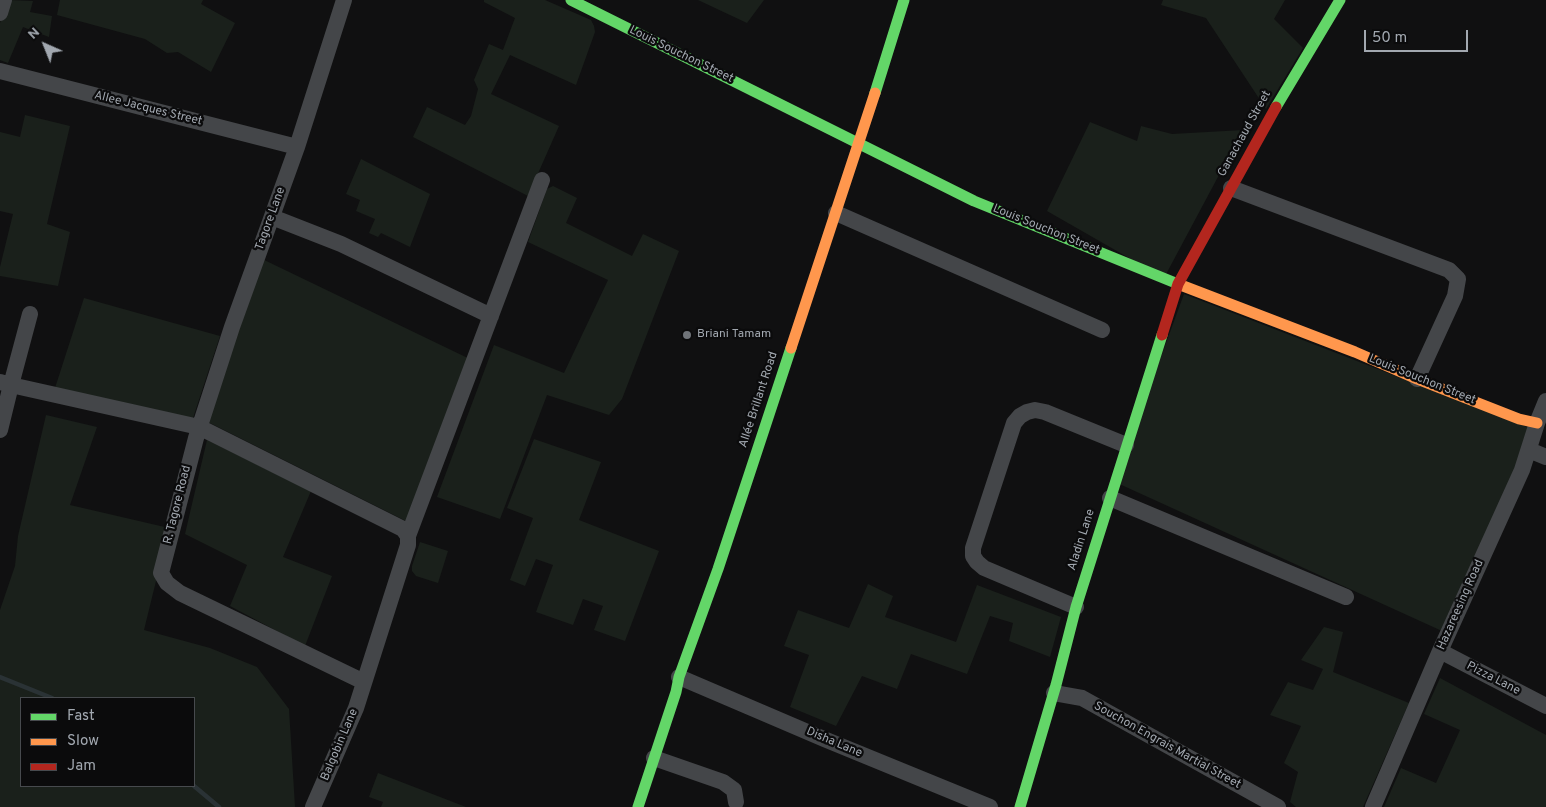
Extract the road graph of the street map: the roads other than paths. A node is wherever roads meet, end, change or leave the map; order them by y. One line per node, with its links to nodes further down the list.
1 (4, 0): 6 (street)
2 (344, 0): 9 (street, Tagore Lane)
3 (571, 0): 8 (street, Louis Souchon Street)
4 (904, 0): 8 (street, Allée Brillant Road)
5 (1340, 0): 11 (street, Ganachaud Street)
6 (0, 13)
7 (0, 71): 9 (street, Allee Jacques Street)
8 (859, 144): 12 (street, Allée Brillant Road); 14 (street, Louis Souchon Street)
9 (297, 147): 13 (street, Tagore Lane)
10 (542, 180): 16 (street, Balgobin Lane)
11 (1231, 188): 14 (street, Ganachaud Street); 18 (street)
12 (836, 213): 17 (street); 32 (street, Allée Brillant Road)
13 (272, 217): 16 (street); 23 (street, Tagore Lane)
14 (1178, 284): 18 (street, Louis Souchon Street); 24 (street, Aladin Lane)
15 (30, 314): 19 (street)
16 (491, 316): 28 (street, Balgobin Lane)
17 (1102, 330)
18 (1417, 379): 21 (street, Louis Souchon Street)
19 (6, 383): 22 (street); 23 (street)
20 (1546, 401): 21 (street, Hazareesing Road)
21 (1537, 423): 25 (street, Hazareesing Road)
22 (0, 430)
23 (197, 432): 28 (street); 33 (street, R. Tagore Road)
24 (1126, 445): 27 (street, Aladin Lane); 30 (street)
25 (1529, 450): 26 (street); 31 (street, Hazareesing Road)
26 (1546, 457)
27 (1110, 498): 29 (street); 30 (street, Aladin Lane)
28 (408, 536): 33 (street, Balgobin Lane)
29 (1346, 597)
30 (1076, 607): 34 (street, Aladin Lane)
31 (1440, 651): 35 (street, Pizza Lane); 43 (street, Hazareesing Road)
32 (679, 677): 36 (street, Allée Brillant Road); 40 (street, Disha Lane)
33 (364, 682): 38 (street, Balgobin Lane)
34 (1054, 693): 41 (street, Aladin Lane); 42 (street, Souchon Engrais Martial Street)
35 (1546, 706)
36 (654, 758): 37 (street); 39 (street, Allée Brillant Road)
37 (736, 802)
38 (313, 807)
39 (638, 807)
40 (990, 807)
41 (1020, 807)
42 (1278, 807)
43 (1373, 807)

